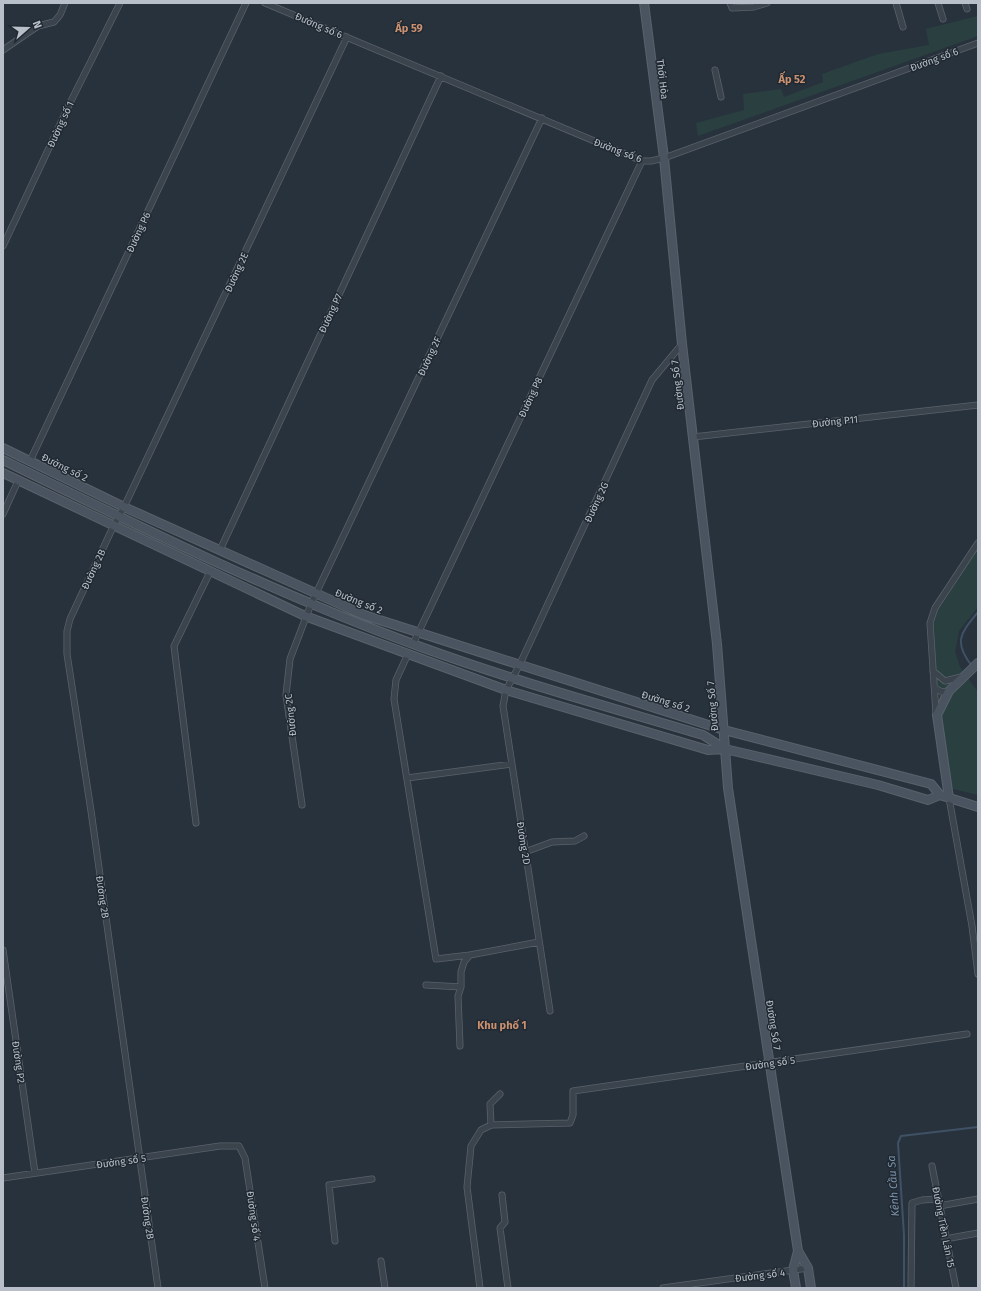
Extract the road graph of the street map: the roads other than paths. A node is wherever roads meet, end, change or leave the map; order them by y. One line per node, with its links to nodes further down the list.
1 (65, 3): 16 (street)
2 (120, 3): 23 (street, Đường số 1)
3 (246, 3): 29 (street, Đường P6)
4 (265, 3): 14 (street, Đường số 6)
5 (644, 3): 21 (main road, Thới Hòa)
6 (730, 3): 7 (street)
7 (767, 3)
8 (896, 3): 13 (street)
9 (938, 3): 12 (street)
10 (965, 3): 11 (street)
11 (967, 9)
12 (943, 20)
13 (904, 26)
14 (348, 37): 18 (street, Đường số 6); 32 (street, Đường 2E)
15 (978, 43): 21 (street, Đường số 6)
16 (3, 50)
17 (715, 70): 19 (street)
18 (441, 76): 20 (street, Đường số 6); 37 (street, Đường P7)
19 (721, 97)
20 (542, 118): 22 (street, Đường số 6); 39 (street, Đường 2F)
21 (664, 158): 22 (street, Đường số 6); 24 (main road, Đường Số 7)
22 (642, 161): 42 (street, Đường P8)
23 (3, 246)
24 (682, 344): 26 (main road, Đường Số 7); 46 (street, Đường 2G)
25 (978, 405): 26 (street, Đường P11)
26 (693, 437): 54 (main road, Đường Số 7)
27 (3, 448): 29 (main road, Đường số 2)
28 (3, 460): 34 (main road, Đường số 2)
29 (30, 461): 32 (main road, Đường số 2)
30 (3, 473): 31 (main road, Đường số 2)
31 (18, 481): 33 (street); 35 (main road, Đường số 2)
32 (124, 507): 34 (street, Đường 2E); 37 (main road, Đường số 2)
33 (3, 514)
34 (118, 517): 35 (street, Đường 2B); 40 (main road, Đường số 2)
35 (112, 527): 38 (main road, Đường số 2); 79 (street, Đường 2B)
36 (978, 543): 47 (street)
37 (220, 550): 39 (main road, Đường số 2)
38 (210, 572): 41 (main road, Đường số 2); 63 (street)
39 (316, 594): 40 (street, Đường 2F); 42 (main road, Đường số 2)
40 (311, 604): 41 (street, Đường 2C); 43 (main road, Đường số 2)
41 (305, 616): 44 (main road, Đường số 2); 61 (street, Đường 2C)
42 (418, 633): 43 (street, Đường P8); 46 (main road, Đường số 2)
43 (413, 644): 48 (main road, Đường số 2)
44 (408, 654): 51 (main road, Đường số 2); 58 (street)
45 (978, 663): 49 (main road)
46 (519, 666): 48 (street, Đường 2G); 54 (main road, Đường số 2)
47 (933, 671): 49 (street); 50 (street)
48 (512, 677): 51 (street, Đường 2D); 55 (main road, Đường số 2)
49 (962, 677): 52 (main road)
50 (935, 688): 52 (street); 53 (street)
51 (506, 690): 56 (main road, Đường số 2); 57 (street, Đường 2D)
52 (949, 691): 53 (main road)
53 (936, 715): 60 (main road)
54 (724, 730): 55 (main road, Đường số 2); 56 (main road, Đường Số 7); 59 (main road, Đường số 2)
55 (703, 735): 56 (main road, Đường số 2)
56 (725, 749): 59 (main road, Đường số 2); 75 (main road, Đường Số 7)
57 (512, 764): 58 (street); 65 (street, Đường 2D)
58 (407, 778): 68 (street)
59 (940, 795): 60 (main road, Đường số 2)
60 (949, 798): 62 (main road, Đường số 2); 69 (street)
61 (302, 806)
62 (978, 807)
63 (196, 823)
64 (584, 836): 65 (street)
65 (525, 852): 66 (street, Đường 2D)
66 (539, 942): 68 (street); 72 (street, Đường 2D)
67 (3, 950): 81 (street, Đường P2)
68 (470, 955): 71 (street)
69 (978, 974)
70 (426, 985): 71 (street)
71 (461, 986): 74 (street)
72 (550, 1011)
73 (968, 1034): 75 (street, Đường số 5)
74 (460, 1046)
75 (770, 1063): 77 (street, Đường số 5); 91 (main road, Đường Số 7)
76 (500, 1094): 77 (street)
77 (491, 1125): 98 (street)
78 (239, 1146): 79 (street, Đường số 5); 96 (street, Đường số 4)
79 (140, 1159): 81 (street, Đường số 5); 95 (street, Đường 2B)
80 (932, 1166): 85 (street, Đường Tiền Lân 15)
81 (35, 1173): 82 (street, Đường số 5)
82 (3, 1178)
83 (372, 1179): 90 (street)
84 (502, 1195): 99 (street)
85 (938, 1199): 87 (street, Đường Tiền Lân 15); 103 (street)
86 (978, 1199): 87 (street)
87 (939, 1206): 89 (street, Đường Tiền Lân 15)
88 (978, 1233): 89 (street)
89 (945, 1239): 104 (street, Đường Tiền Lân 15)
90 (335, 1241)
91 (798, 1251): 93 (main road, Đường Số 7); 94 (main road, Đường Số 7)
92 (381, 1261): 97 (street)
93 (808, 1268): 94 (street, Đường số 4); 102 (main road, Đường Số 7)
94 (793, 1270): 100 (street, Đường số 4); 101 (main road, Đường Số 7)
95 (158, 1288)
96 (265, 1288)
97 (385, 1288)
98 (480, 1288)
99 (508, 1288)
100 (663, 1288)
101 (796, 1288)
102 (811, 1288)
103 (912, 1288)
104 (956, 1288)

